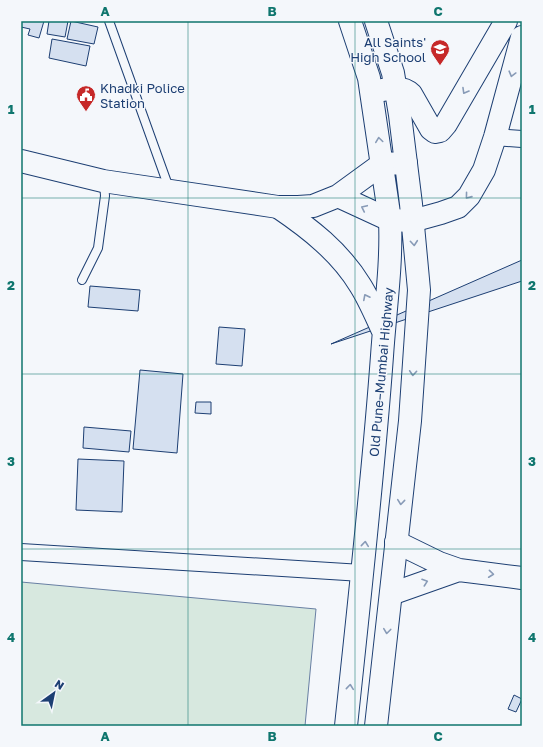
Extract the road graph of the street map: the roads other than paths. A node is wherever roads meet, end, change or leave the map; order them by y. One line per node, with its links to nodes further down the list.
1 (109, 21): 14 (lane)
2 (350, 21): 7 (main road, Old Pune–Mumbai Highway)
3 (376, 21): 6 (main road)
4 (506, 21): 6 (main road, one-way to 6)
5 (522, 37): 8 (main road, one-way to 8)
6 (396, 89): 7 (main road); 11 (main road)
7 (372, 92): 12 (main road, Old Pune–Mumbai Highway, one-way to 7)
8 (495, 137): 9 (street); 18 (main road, one-way to 18)
9 (522, 139)
10 (21, 161): 13 (main road)
11 (406, 163): 12 (main road); 18 (main road)
12 (382, 164): 15 (main road); 17 (main road, Old Pune–Mumbai Highway)
13 (104, 182): 14 (main road); 19 (lane)
14 (170, 191): 16 (main road)
15 (338, 196): 16 (main road); 17 (main road, one-way to 15)
16 (278, 207): 20 (main road, one-way to 16)
17 (390, 220): 18 (main road); 20 (main road, Old Pune–Mumbai Highway)
18 (412, 221): 21 (main road, one-way to 21)
19 (82, 280)
20 (383, 331): 24 (main road, Old Pune–Mumbai Highway, one-way to 20)
21 (396, 542): 23 (main road); 26 (main road)
22 (21, 552): 24 (street)
23 (459, 570): 25 (main road, one-way to 25); 26 (main road, one-way to 23)
24 (362, 573): 27 (main road, Old Pune–Mumbai Highway, one-way to 24)
25 (522, 578)
26 (391, 594): 28 (main road, one-way to 28)
27 (346, 726)
28 (376, 726)

